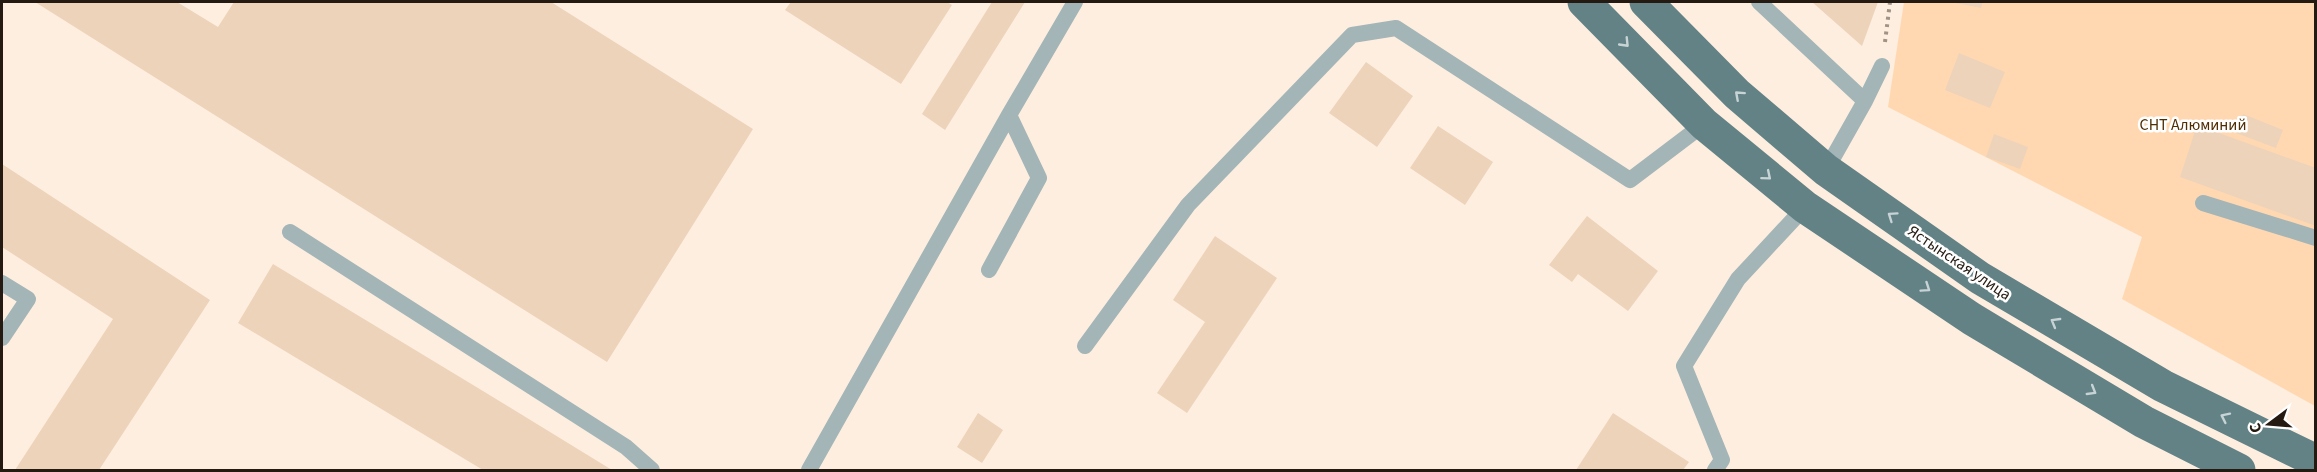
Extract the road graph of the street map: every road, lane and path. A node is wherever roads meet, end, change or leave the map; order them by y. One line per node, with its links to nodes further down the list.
1 (1075, 2): 8 (lane)
2 (1584, 2): 9 (main road, one-way to 9)
3 (1646, 2): 10 (main road, Ястынская улица, one-way to 3)
4 (1759, 2): 7 (lane)
5 (1890, 2): 6 (path)
6 (1882, 66): 7 (lane)
7 (1865, 101): 10 (lane)
8 (1009, 115): 15 (lane); 21 (lane)
9 (1704, 124): 12 (main road, one-way to 12); 18 (lane)
10 (1826, 170): 19 (main road, Ястынская улица, one-way to 10)
11 (2203, 203): 14 (lane)
12 (1805, 207): 22 (lane); 23 (main road, one-way to 23)
13 (290, 232): 20 (lane)
14 (2316, 238)
15 (989, 270)
16 (2, 283): 17 (lane)
17 (2, 338)
18 (1085, 346)
19 (2316, 461)
20 (652, 471)
21 (809, 471)
22 (1715, 471)
23 (2239, 471)

